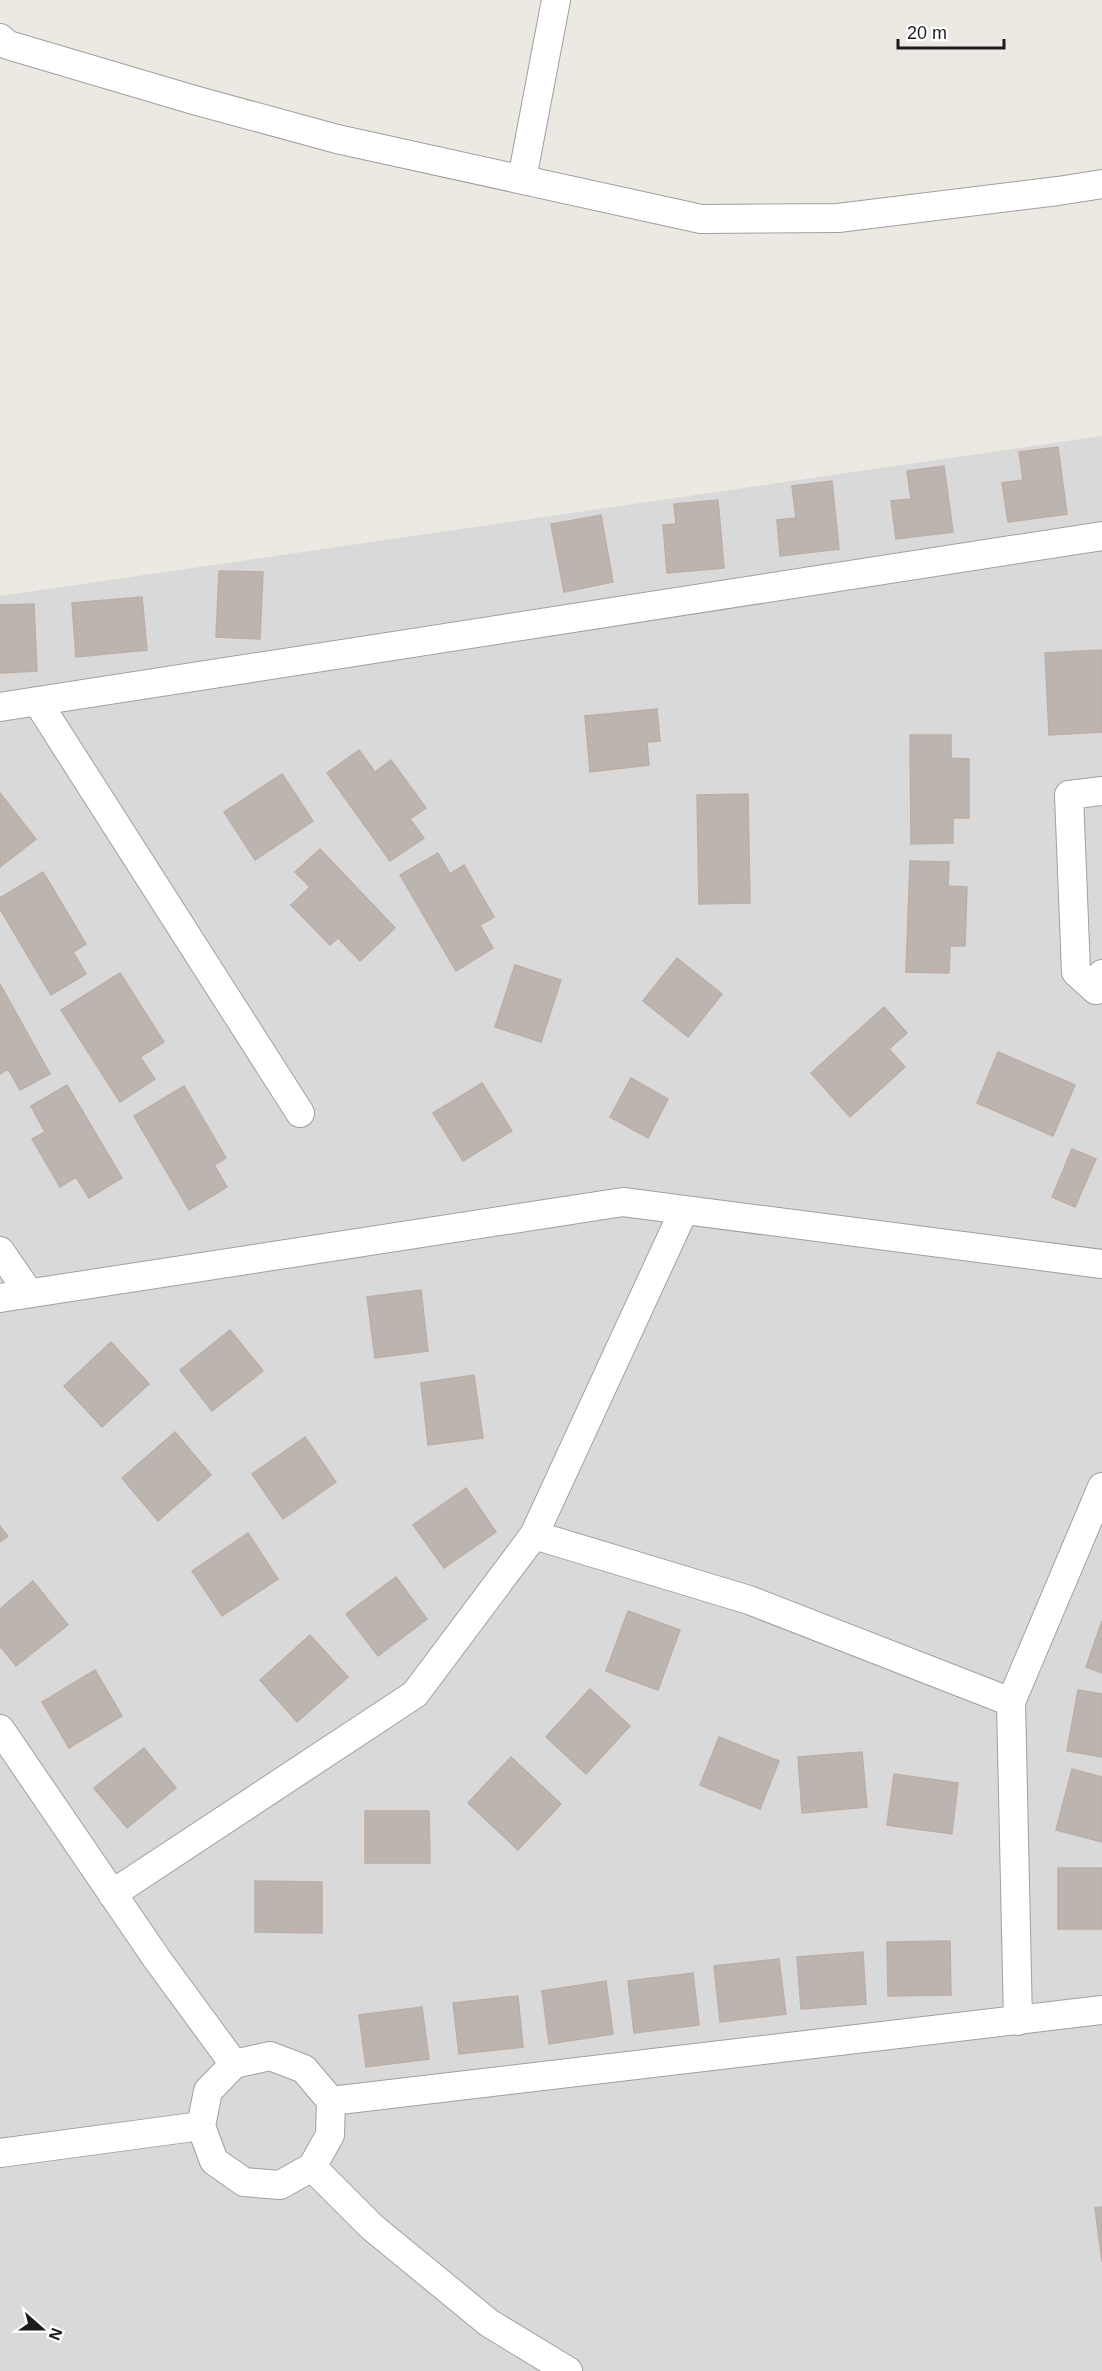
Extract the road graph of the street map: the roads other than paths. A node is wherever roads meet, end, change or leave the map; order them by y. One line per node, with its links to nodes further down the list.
1 (556, 0): 3 (street)
2 (0, 38): 3 (street)
3 (522, 179): 4 (street)
4 (1102, 184)
5 (1102, 536): 6 (street)
6 (37, 701): 7 (street); 10 (street)
7 (0, 707)
8 (1102, 792): 9 (street)
9 (1102, 974)
10 (300, 1113)
11 (684, 1210): 13 (street); 14 (street); 17 (street)
12 (0, 1251): 14 (street)
13 (1102, 1264)
14 (29, 1293): 15 (street)
15 (0, 1298)
16 (1102, 1487): 18 (street)
17 (534, 1535): 18 (street); 20 (street)
18 (1011, 1702): 22 (street)
19 (0, 1729): 20 (street)
20 (112, 1894): 23 (street)
21 (1102, 2010): 22 (street)
22 (1018, 2021): 24 (street)
23 (234, 2064): 24 (street); 25 (street)
24 (331, 2101): 27 (street)
25 (201, 2126): 26 (street); 27 (street)
26 (0, 2153)
27 (312, 2167): 28 (street)
28 (568, 2371)

